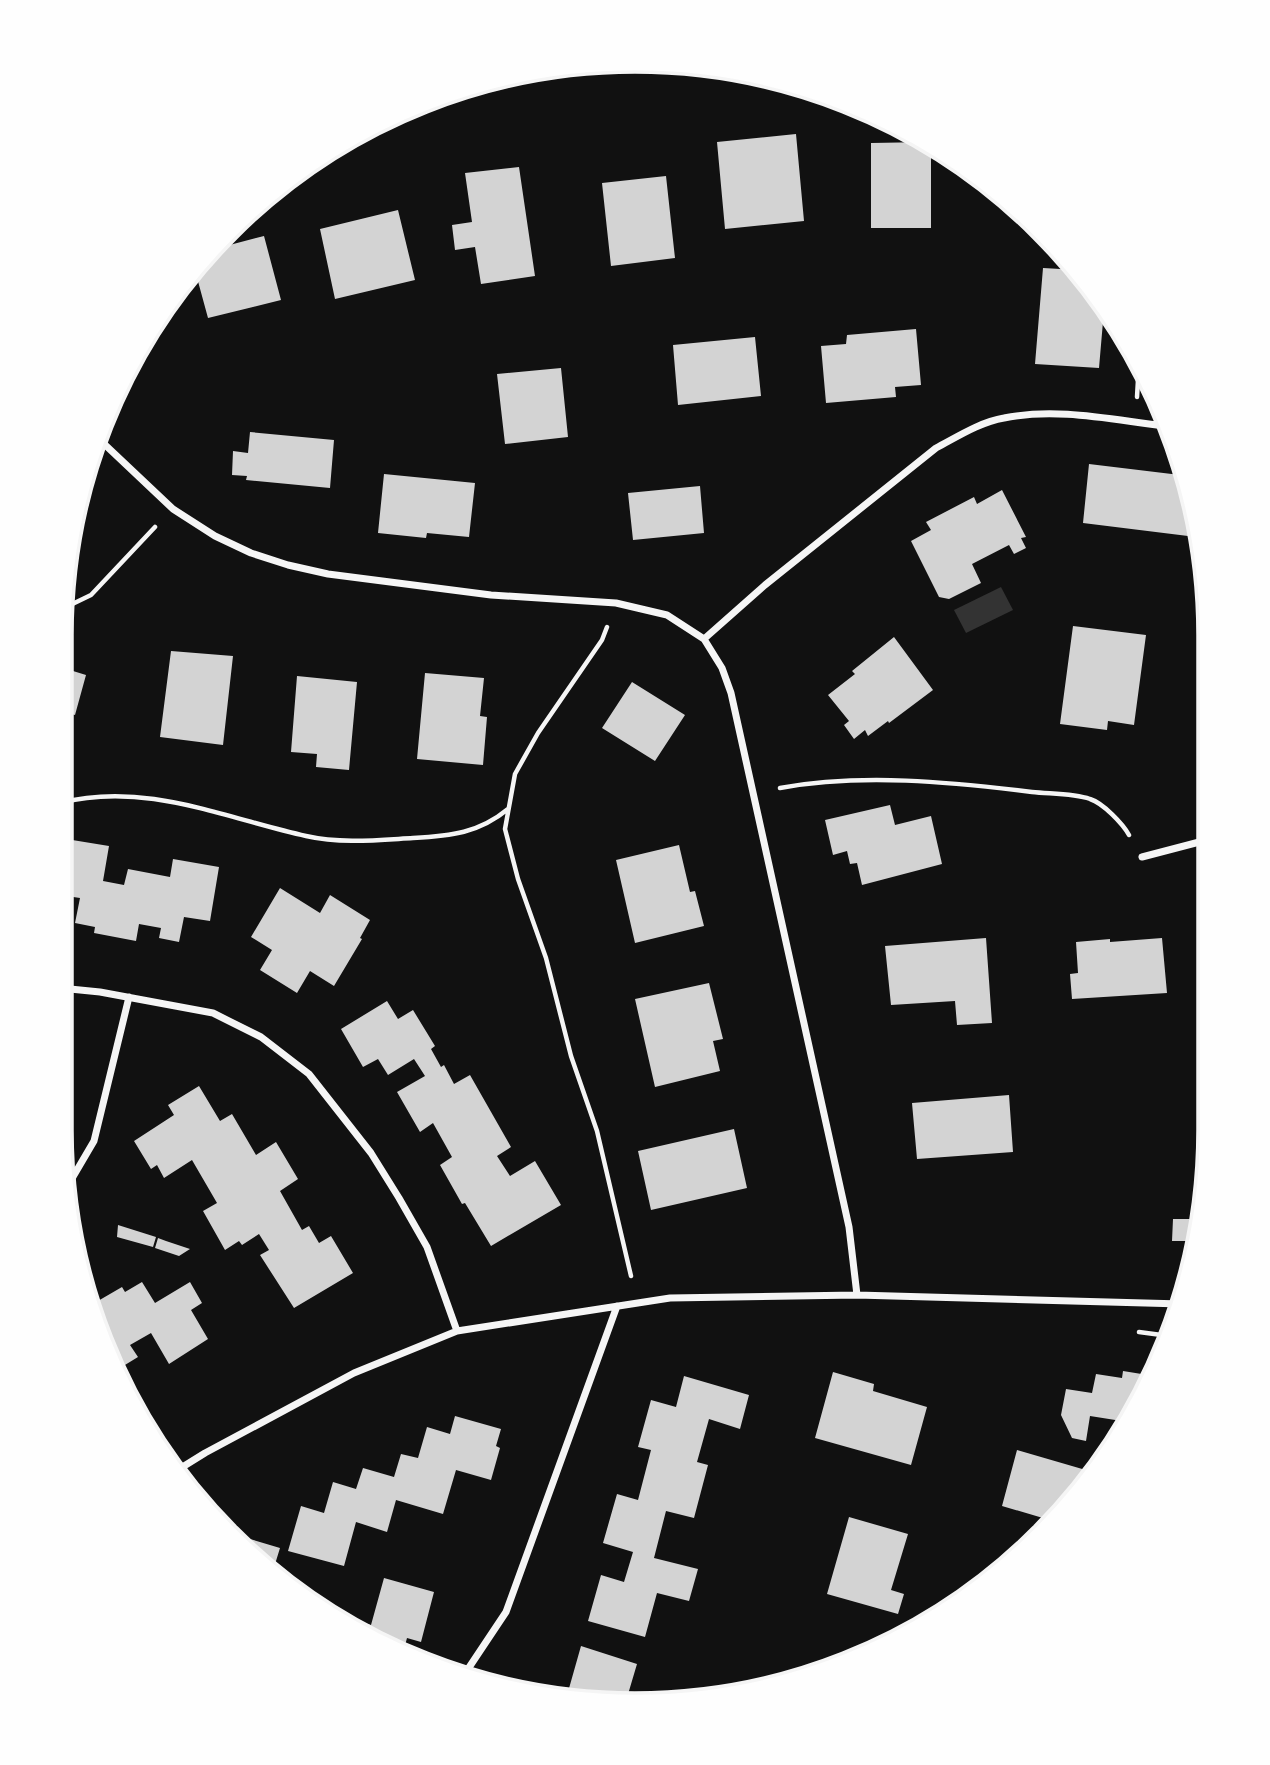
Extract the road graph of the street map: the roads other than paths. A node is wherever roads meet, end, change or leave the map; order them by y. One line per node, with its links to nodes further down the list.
1 (1157, 425): 3 (street)
2 (105, 446): 3 (street)
3 (704, 639): 9 (street)
4 (1198, 842): 5 (street)
5 (1142, 858)
6 (72, 990): 7 (street)
7 (129, 997): 8 (street); 12 (street)
8 (74, 1175)
9 (857, 1295): 10 (street); 11 (street)
10 (1170, 1304)
11 (617, 1306): 12 (street); 14 (street)
12 (457, 1331): 13 (street)
13 (184, 1467)
14 (469, 1668)

